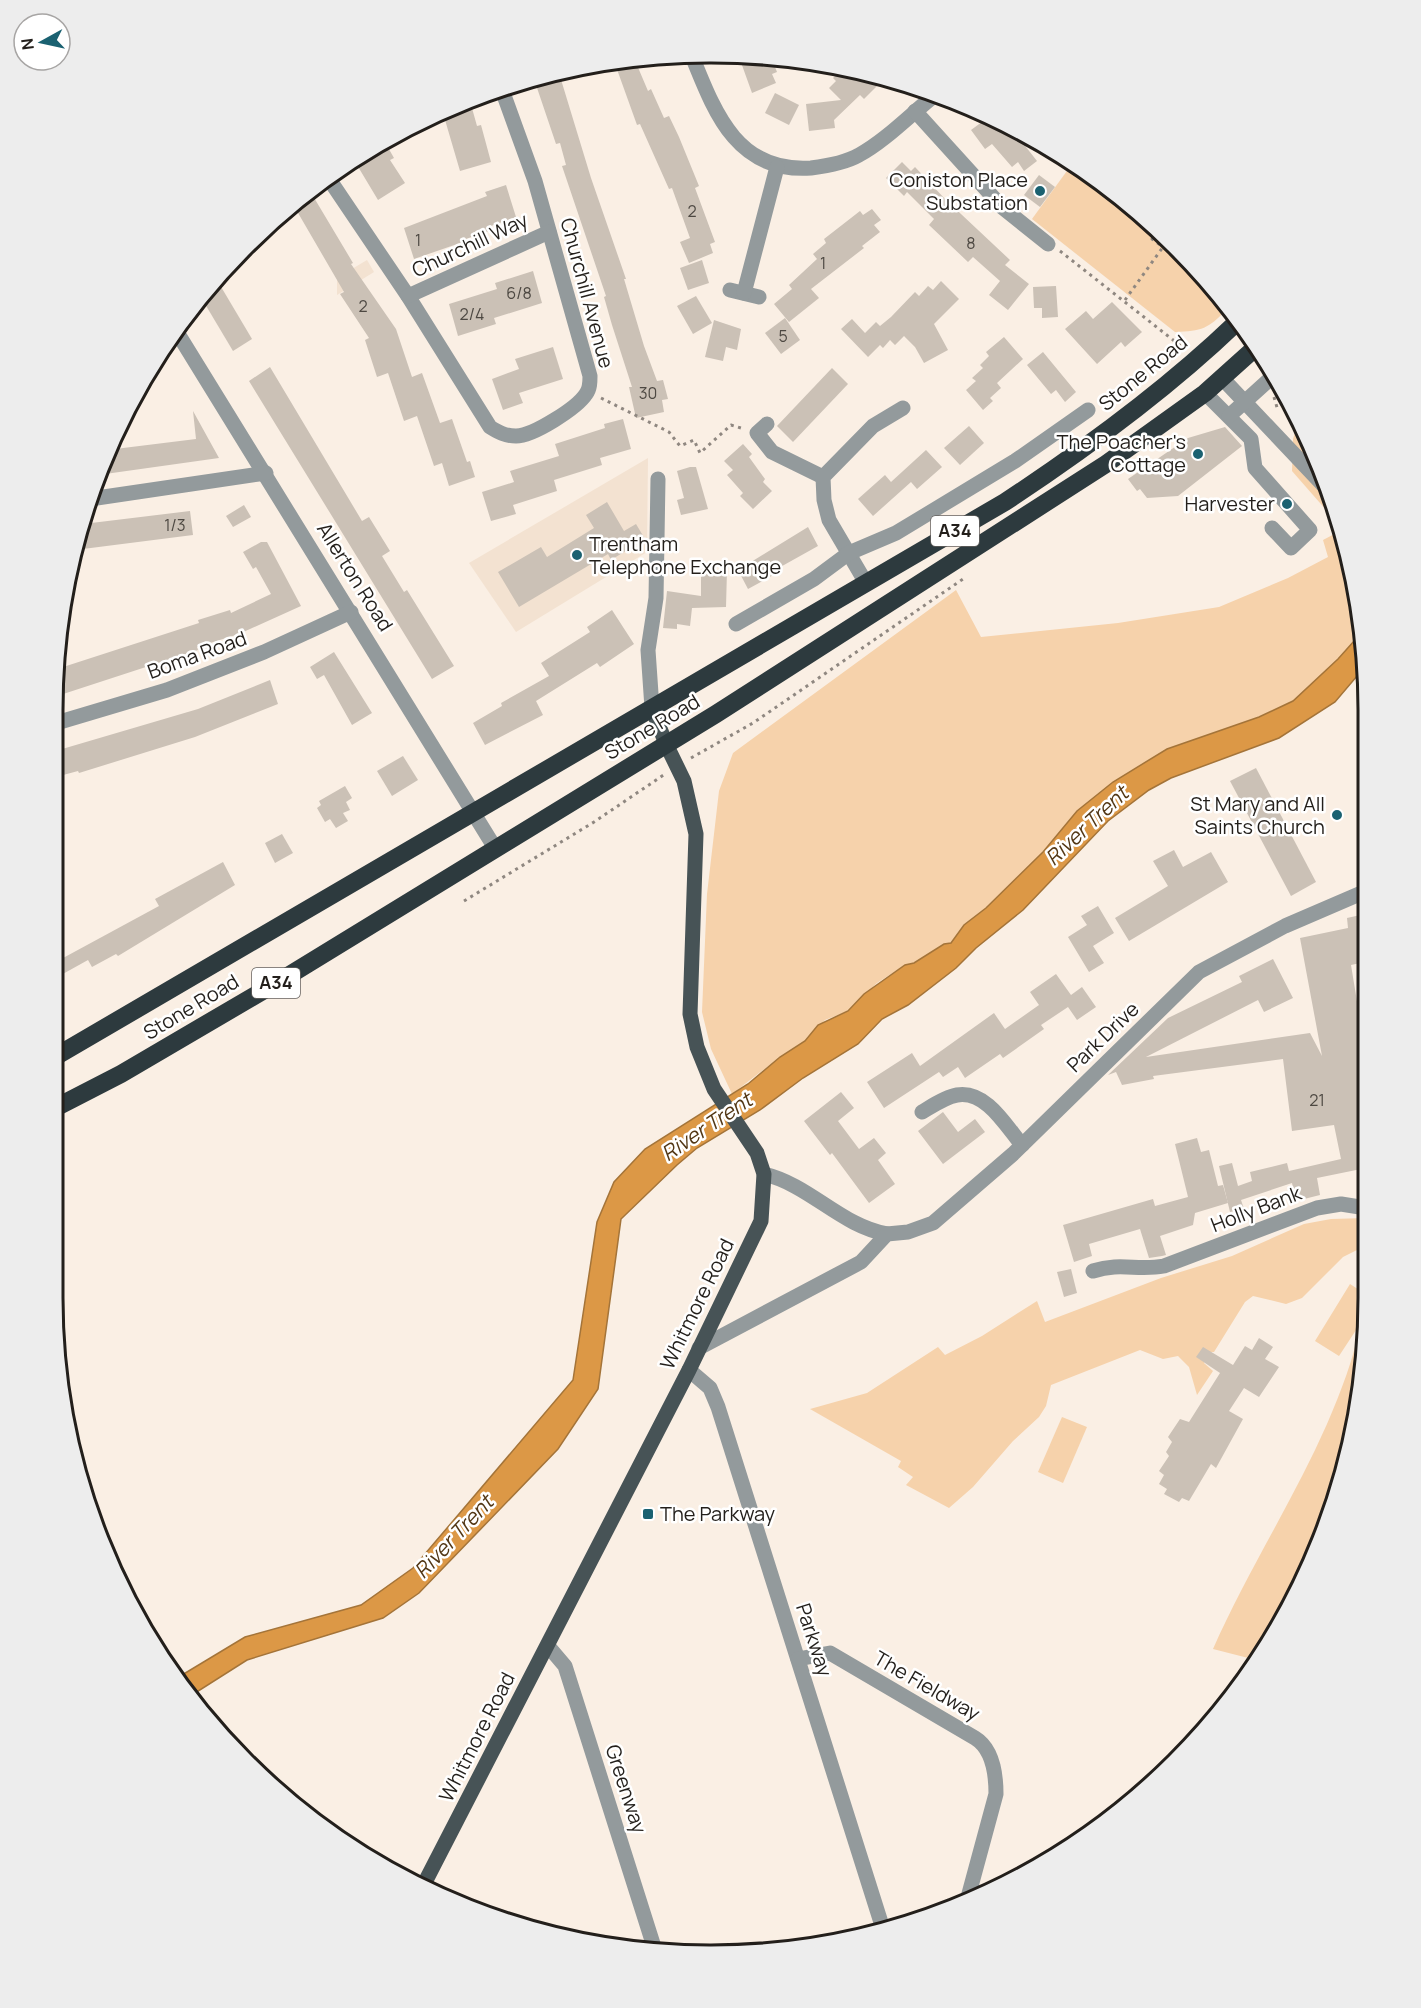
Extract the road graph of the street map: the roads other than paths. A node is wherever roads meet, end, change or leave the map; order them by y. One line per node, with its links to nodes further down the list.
1 (695, 63): 5 (street)
2 (504, 96): 7 (street, Churchill Avenue)
3 (928, 101): 4 (street)
4 (915, 111): 5 (street); 8 (street)
5 (777, 167): 9 (street)
6 (333, 185): 10 (street, Churchill Avenue)
7 (549, 232): 10 (street, Churchill Way); 10 (street, Churchill Avenue)
8 (1048, 244)
9 (744, 293)
10 (408, 296)
11 (1232, 327): 29 (highway, Stone Road / A34)
12 (181, 338): 22 (street, Allerton Road)
13 (1250, 353): 14 (highway, Stone Road / A34)
14 (1222, 378): 16 (highway, Stone Road / A34); 17 (street)
15 (1267, 381): 17 (street)
16 (1205, 393): 20 (street); 34 (highway, Stone Road / A34)
17 (1246, 401): 20 (street); 23 (street)
18 (903, 408): 24 (street)
19 (1088, 410): 28 (street)
20 (1229, 416): 27 (street)
21 (762, 428): 24 (street)
22 (266, 473): 26 (street); 30 (street, Allerton Road)
23 (1313, 474)
24 (823, 477): 28 (street)
25 (658, 479): 32 (street)
26 (99, 498)
27 (1272, 528)
28 (849, 553): 29 (street); 31 (street)
29 (867, 583): 32 (highway, Stone Road / A34)
30 (351, 612): 33 (street, Boma Road); 35 (street, Allerton Road)
31 (736, 624)
32 (652, 708): 34 (main road, Whitmore Road); 35 (highway, Stone Road / A34)
33 (63, 721)
34 (666, 744): 36 (highway, Stone Road / A34); 42 (main road, Whitmore Road)
35 (474, 812): 36 (street, Allerton Road); 38 (highway, Stone Road / A34)
36 (495, 848): 39 (highway, Stone Road / A34)
37 (1358, 895): 41 (street, Park Drive)
38 (63, 1052)
39 (63, 1104)
40 (922, 1112): 41 (street)
41 (1022, 1145): 44 (street, Park Drive)
42 (764, 1174): 44 (street, Park Drive); 46 (main road, Whitmore Road)
43 (1358, 1207): 45 (street, Holly Bank)
44 (887, 1234): 46 (street)
45 (1093, 1271)
46 (699, 1348): 47 (main road, Whitmore Road)
47 (689, 1370): 48 (main road, Whitmore Road); 49 (street, Parkway)
48 (548, 1646): 50 (main road, Whitmore Road); 53 (street, Greenway)
49 (798, 1659): 51 (street, The Fieldway); 52 (street, Parkway)
50 (427, 1879)
51 (970, 1891)
52 (881, 1922)
53 (653, 1942)

